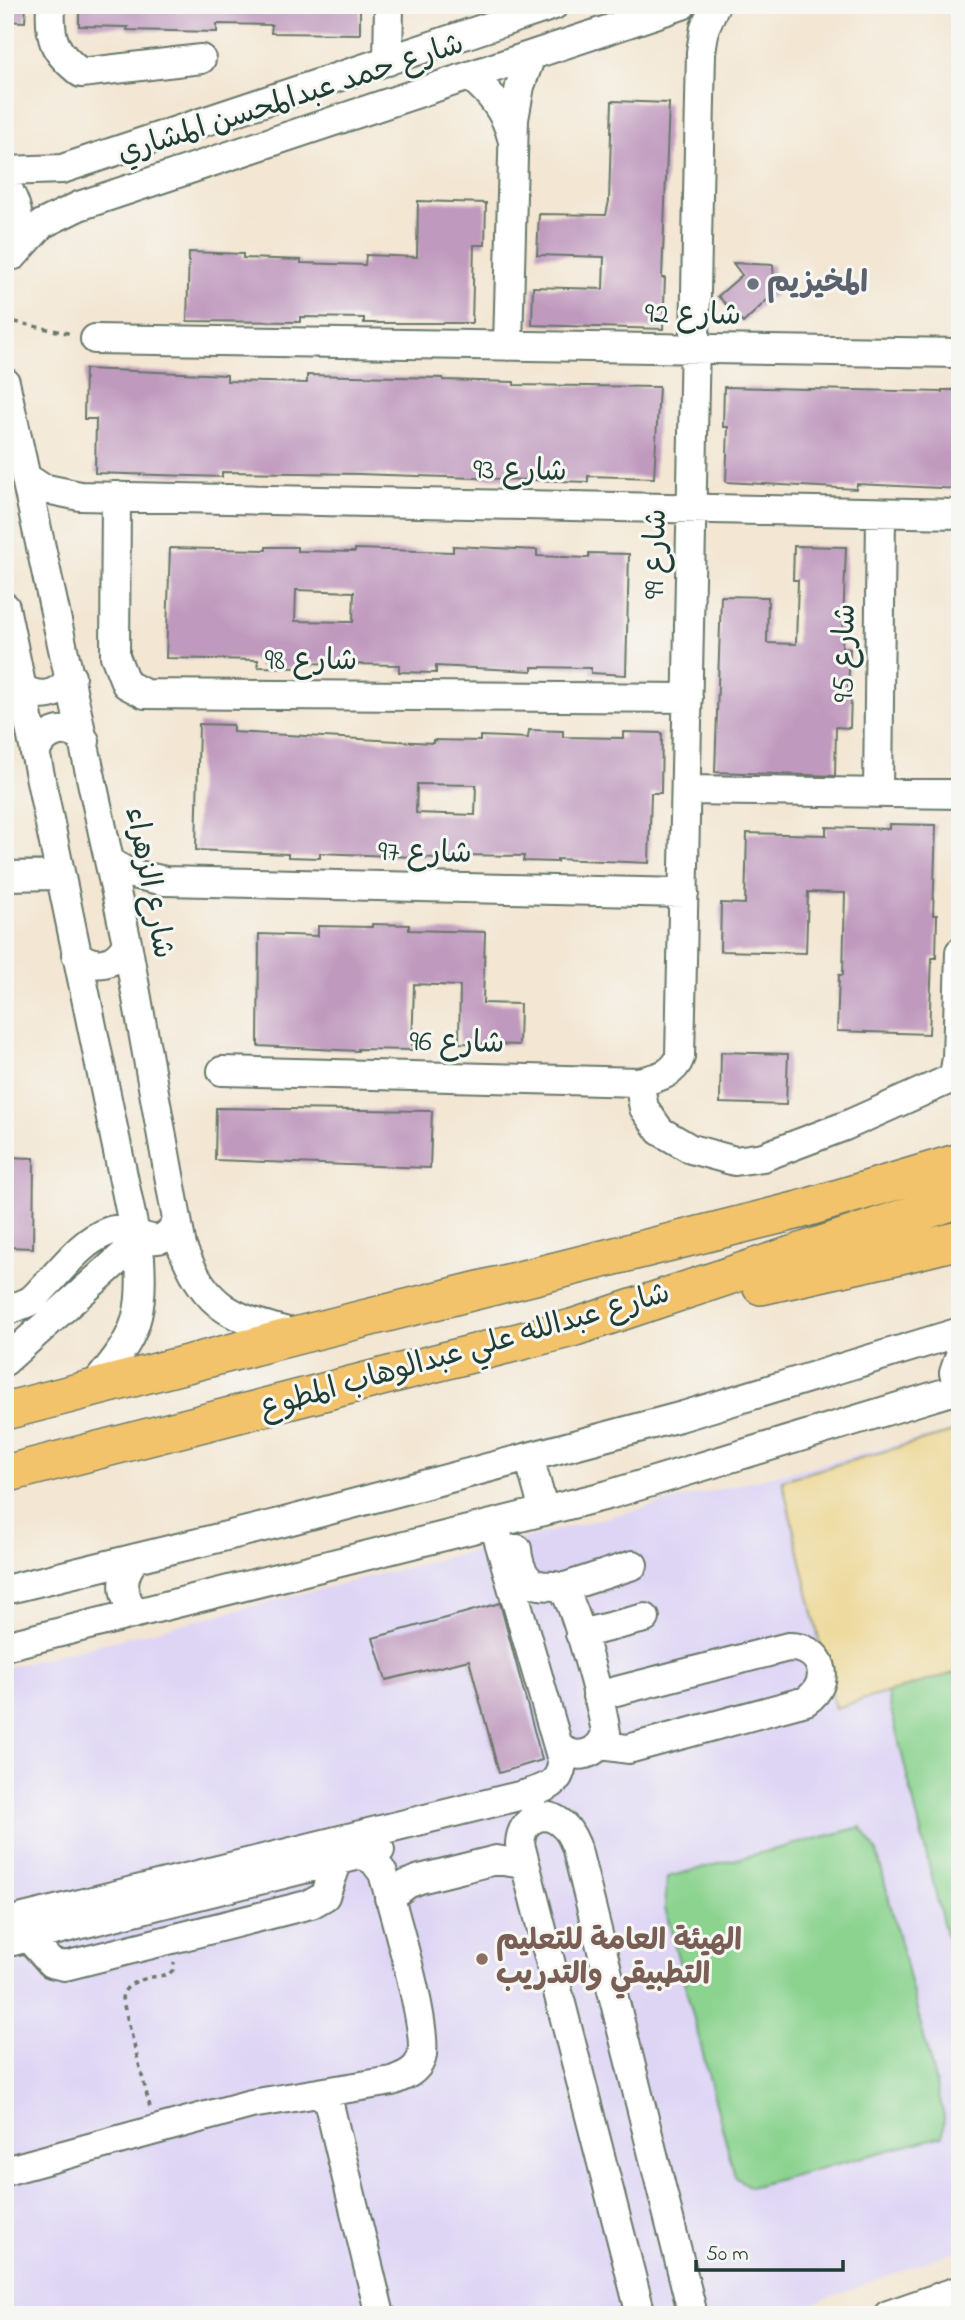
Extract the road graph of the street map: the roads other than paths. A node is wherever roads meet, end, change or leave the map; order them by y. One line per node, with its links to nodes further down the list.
1 (51, 5): 9 (street)
2 (389, 5): 10 (street)
3 (554, 5): 10 (street, شارع حمد عبدالمحسن المشاري)
4 (682, 5): 6 (street, شارع حمد عبدالمحسن المشاري)
5 (715, 5): 7 (street, شارع 99)
6 (640, 20): 7 (street); 8 (street, شارع حمد عبدالمحسن المشاري)
7 (701, 52): 22 (street, شارع 99)
8 (531, 55): 11 (street, شارع حمد عبدالمحسن المشاري); 14 (street)
9 (201, 60)
10 (388, 61): 12 (street, شارع حمد عبدالمحسن المشاري)
11 (470, 76): 13 (street, شارع حمد عبدالمحسن المشاري); 14 (street)
12 (306, 88): 13 (street); 15 (street, شارع حمد عبدالمحسن المشاري)
13 (325, 123): 18 (street, شارع حمد عبدالمحسن المشاري)
14 (513, 142): 21 (street)
15 (62, 169): 16 (street, شارع حمد عبدالمحسن المشاري); 18 (street)
16 (5, 171)
17 (5, 185): 19 (street)
18 (79, 206): 19 (street, شارع حمد عبدالمحسن المشاري)
19 (8, 267)
20 (95, 339): 21 (street, شارع 92)
21 (508, 346): 22 (street, شارع 92)
22 (695, 349): 23 (street, شارع 92); 28 (street, شارع 99)
23 (960, 353)
24 (5, 382): 25 (street, شارع الزهراء)
25 (27, 478): 26 (street, شارع 93); 31 (street, شارع الزهراء)
26 (80, 496): 27 (street, شارع 93); 31 (street, شارع 93)
27 (116, 496): 28 (street, شارع 93); 35 (street, شارع 98)
28 (691, 509): 29 (street, شارع 93); 35 (street, شارع 99)
29 (881, 513): 30 (street, شارع 93); 39 (street, شارع 95)
30 (960, 514)
31 (37, 523): 33 (street, شارع الزهراء)
32 (5, 607): 34 (street)
33 (71, 677): 34 (street); 36 (street, شارع الزهراء)
34 (22, 688): 37 (street)
35 (688, 698): 38 (street, شارع 99)
36 (85, 741): 37 (street); 41 (street, شارع الزهراء)
37 (35, 754): 43 (street)
38 (686, 790): 39 (street); 45 (street, شارع 99)
39 (878, 793): 40 (street)
40 (960, 794)
41 (110, 862): 44 (street, شارع 97); 46 (street, شارع الزهراء)
42 (5, 876): 43 (street)
43 (59, 876): 49 (street)
44 (165, 881): 45 (street, شارع 97); 46 (street, شارع 97)
45 (684, 893): 51 (street, شارع 99)
46 (121, 912): 47 (street, شارع الزهراء)
47 (127, 943): 49 (street); 59 (street, شارع الزهراء)
48 (960, 952): 50 (street)
49 (76, 954): 60 (street)
50 (958, 1012): 53 (street)
51 (680, 1057): 54 (street, شارع 96)
52 (222, 1071): 54 (street, شارع 96)
53 (957, 1075): 54 (street)
54 (639, 1082)
55 (960, 1138): 58 (main road)
56 (960, 1162): 58 (main road, شارع عبدالله علي عبدالوهاب المطوع)
57 (960, 1199): 65 (main road, شارع عبدالله علي عبدالوهاب المطوع)
58 (799, 1210): 66 (main road, شارع عبدالله علي عبدالوهاب المطوع)
59 (177, 1222): 60 (street); 66 (street, شارع الزهراء)
60 (136, 1238): 64 (street); 68 (street); 69 (street)
61 (960, 1240): 62 (main road)
62 (911, 1253): 63 (street); 65 (main road)
63 (960, 1253)
64 (5, 1311)
65 (572, 1328): 73 (main road, شارع عبدالله علي عبدالوهاب المطوع)
66 (299, 1335): 69 (main road, شارع عبدالله علي عبدالوهاب المطوع)
67 (959, 1348): 70 (street); 72 (street)
68 (5, 1362)
69 (91, 1390): 71 (main road, شارع عبدالله علي عبدالوهاب المطوع)
70 (959, 1392): 74 (street)
71 (5, 1411)
72 (529, 1457): 74 (street); 75 (street)
73 (5, 1474)
74 (519, 1517): 78 (street); 80 (street); 87 (street)
75 (136, 1558): 77 (street); 80 (street)
76 (633, 1565): 78 (street)
77 (91, 1569): 79 (street); 82 (street)
78 (562, 1588): 83 (street)
79 (5, 1590)
80 (136, 1613): 82 (street)
81 (645, 1618): 83 (street)
82 (105, 1621): 84 (street)
83 (580, 1634): 85 (street)
84 (5, 1646)
85 (597, 1696): 86 (street); 86 (street)
86 (600, 1745): 87 (street)
87 (558, 1746): 92 (street)
88 (539, 1817): 89 (street); 90 (street); 97 (street)
89 (351, 1858): 91 (street); 93 (street); 93 (street)
90 (525, 1864): 91 (street); 98 (street)
91 (389, 1898): 94 (street)
92 (5, 1921)
93 (17, 1940)
94 (326, 2092): 95 (street); 100 (street)
95 (5, 2171)
96 (945, 2300): 99 (street)
97 (689, 2311)
98 (641, 2313)
99 (890, 2314)
100 (380, 2315)

